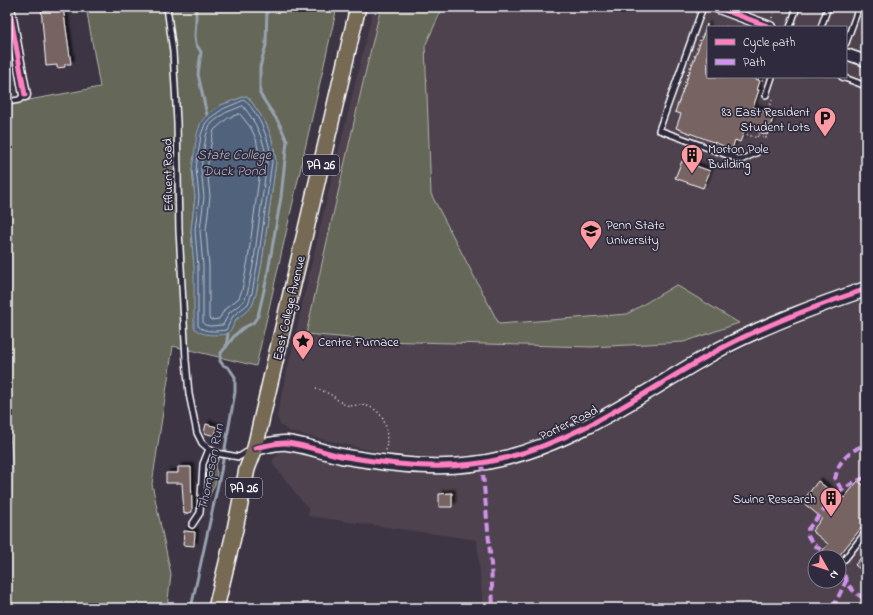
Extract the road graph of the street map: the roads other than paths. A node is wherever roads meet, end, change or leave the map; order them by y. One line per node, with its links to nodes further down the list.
1 (9, 7): 18 (street)
2 (167, 7): 24 (lane, Effluent Road)
3 (358, 7): 23 (main road, East College Avenue / PA 26)
4 (703, 7): 21 (lane)
5 (716, 7): 9 (street)
6 (797, 7): 10 (lane)
7 (828, 7): 11 (lane)
8 (859, 7): 12 (lane)
9 (767, 26)
10 (790, 26)
11 (821, 26)
12 (847, 40)
13 (847, 54): 14 (street)
14 (862, 60)
15 (772, 78): 19 (lane)
16 (845, 78): 17 (lane)
17 (866, 86)
18 (25, 95): 20 (lane)
19 (766, 95)
20 (7, 102)
21 (756, 153)
22 (866, 289): 23 (street, Porter Road)
23 (255, 448): 24 (lane); 28 (main road, East College Avenue / PA 26)
24 (209, 449): 25 (lane)
25 (192, 525)
26 (866, 532): 27 (lane)
27 (847, 556)
28 (216, 608)

